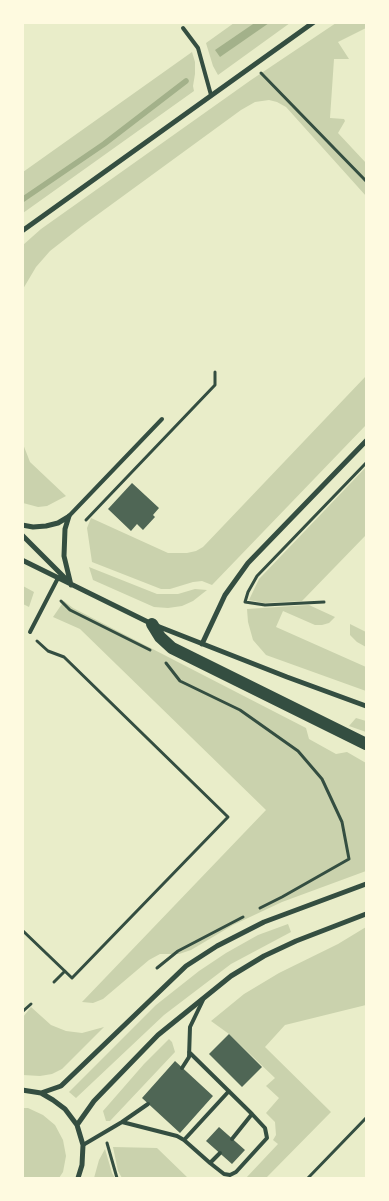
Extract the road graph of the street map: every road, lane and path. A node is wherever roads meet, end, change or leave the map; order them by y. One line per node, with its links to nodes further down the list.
1 (314, 22): 3 (street)
2 (183, 28): 4 (lane)
3 (253, 65): 4 (street); 5 (path)
4 (211, 95): 6 (street)
5 (366, 181)
6 (22, 231)
7 (215, 372): 12 (path)
8 (162, 419): 11 (lane)
9 (366, 441): 23 (street)
10 (366, 463): 19 (path)
11 (69, 516): 13 (street); 17 (street)
12 (86, 520)
13 (22, 525)
14 (22, 535): 17 (street)
15 (22, 560): 16 (street)
16 (58, 578): 17 (street); 21 (lane)
17 (72, 585): 20 (street)
18 (61, 601): 24 (path)
19 (324, 602)
20 (152, 624): 23 (street); 27 (main road)
21 (30, 632)
22 (30, 638): 34 (path)
23 (202, 644): 26 (street)
24 (152, 651)
25 (165, 662): 29 (path)
26 (366, 706)
27 (366, 744)
28 (366, 884): 43 (street)
29 (256, 910)
30 (248, 914): 33 (path)
31 (366, 914): 36 (street)
32 (22, 930): 34 (path)
33 (157, 968)
34 (65, 971): 35 (path)
35 (54, 982)
36 (207, 994): 39 (lane); 48 (street)
37 (31, 1004): 38 (path)
38 (22, 1012)
39 (189, 1052): 40 (lane); 42 (lane)
40 (182, 1068)
41 (22, 1090): 43 (street)
42 (229, 1091): 45 (lane); 51 (lane)
43 (41, 1094): 48 (street)
44 (148, 1104): 47 (lane)
45 (252, 1114): 50 (lane); 54 (lane)
46 (366, 1118): 57 (path)
47 (122, 1122): 49 (lane); 51 (lane)
48 (77, 1125): 52 (street)
49 (104, 1132): 52 (lane); 56 (path)
50 (232, 1139)
51 (184, 1140): 54 (lane)
52 (83, 1145): 55 (street)
53 (220, 1153): 54 (lane)
54 (210, 1163)
55 (78, 1178)
56 (117, 1178)
57 (308, 1178)

